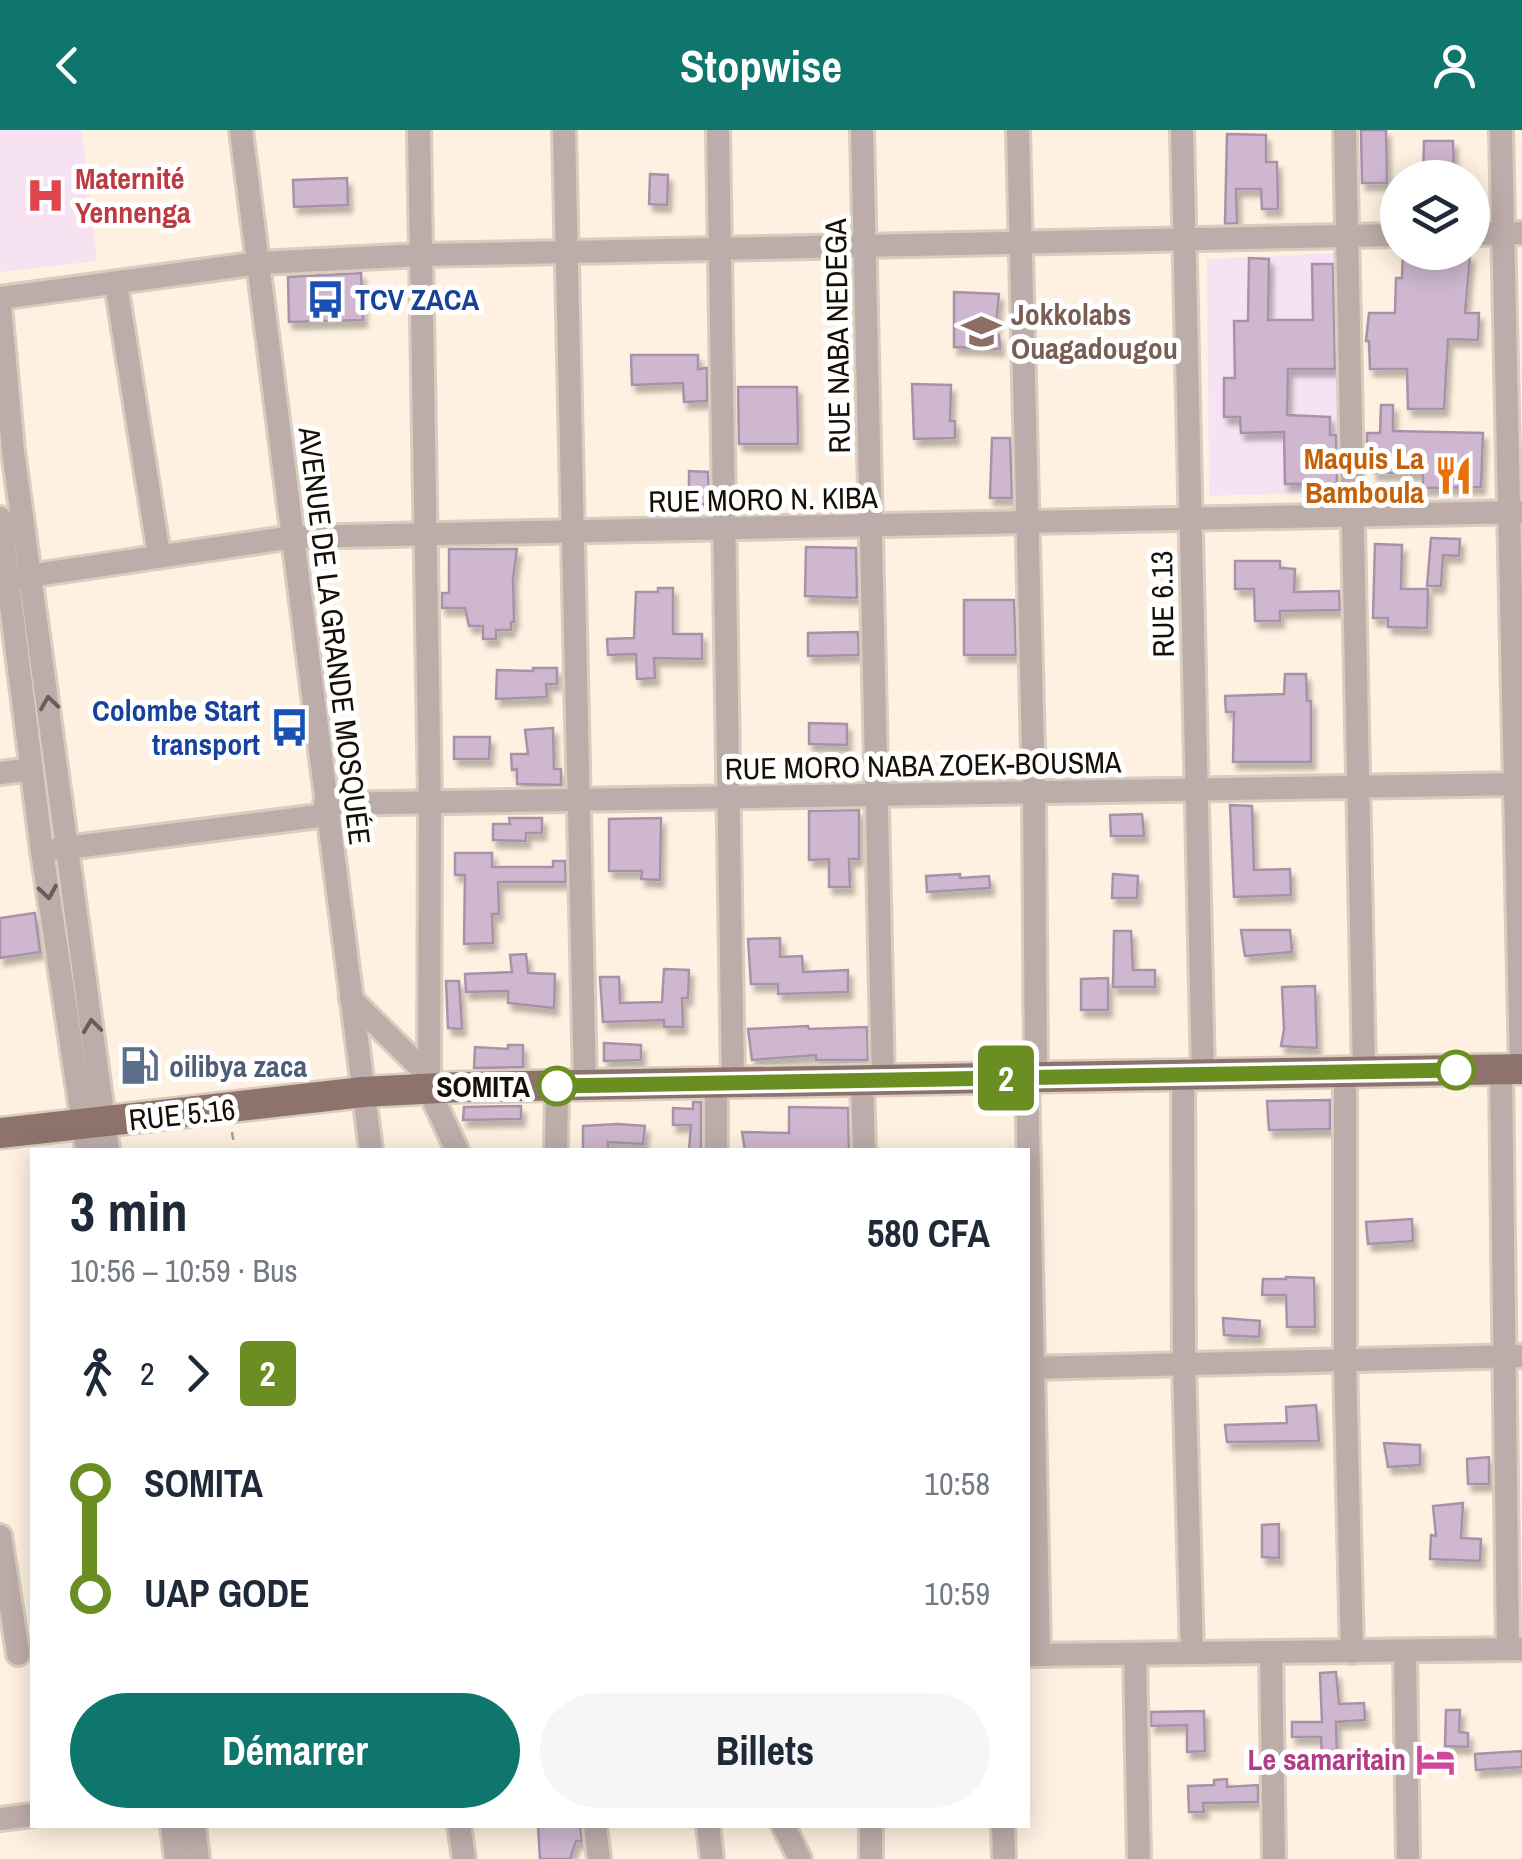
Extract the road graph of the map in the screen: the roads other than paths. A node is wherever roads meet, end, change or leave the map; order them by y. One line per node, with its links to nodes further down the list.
1 (241, 130): 19 (street, AVENUE DE LA GRANDE MOSQUÉE)
2 (419, 130): 18 (street)
3 (564, 130): 17 (street)
4 (718, 130): 16 (street)
5 (862, 130): 15 (street, RUE NABA NEDEGA)
6 (1018, 130): 14 (street)
7 (1182, 130): 13 (street, RUE 6.13)
8 (1345, 130): 12 (street)
9 (1501, 130): 10 (street)
10 (1513, 233): 23 (street)
11 (1380, 235): 12 (street)
12 (1347, 236): 13 (street); 24 (street)
13 (1184, 240): 14 (street); 26 (street, RUE 6.13)
14 (1020, 242): 15 (street); 27 (street)
15 (865, 246): 16 (street); 28 (street, RUE NABA NEDEGA)
16 (720, 249): 17 (street); 29 (street)
17 (567, 252): 18 (street); 31 (street)
18 (421, 254): 19 (street); 30 (street)
19 (259, 263): 20 (street); 32 (street, AVENUE DE LA GRANDE MOSQUÉE)
20 (116, 284): 21 (street); 33 (street)
21 (0, 298)
22 (0, 306): 34 (street)
23 (1516, 512): 24 (street, RUE MORO N. KIBA); 40 (street)
24 (1353, 516): 26 (street, RUE MORO N. KIBA); 41 (street)
25 (0, 518): 35 (street)
26 (1190, 519): 27 (street, RUE MORO N. KIBA); 42 (street, RUE 6.13)
27 (1028, 523): 28 (street, RUE MORO N. KIBA); 43 (street)
28 (870, 526): 29 (street, RUE MORO N. KIBA); 44 (street, RUE NABA NEDEGA)
29 (726, 530): 31 (street, RUE MORO N. KIBA); 45 (street)
30 (427, 534): 31 (street, RUE MORO N. KIBA); 32 (street, RUE MORO N. KIBA); 47 (street)
31 (573, 534): 46 (street)
32 (293, 537): 33 (street, RUE MORO N. KIBA); 48 (street, AVENUE DE LA GRANDE MOSQUÉE)
33 (160, 556): 34 (street, RUE MORO N. KIBA)
34 (32, 576): 35 (street, RUE MORO N. KIBA); 36 (street)
35 (8, 578): 37 (street)
36 (37, 609): 37 (street); 49 (street, one-way to 36)
37 (6, 612): 38 (street)
38 (32, 768): 39 (street); 50 (street)
39 (0, 773)
40 (1518, 784): 41 (street, RUE MORO NABA ZOEK-BOUSMA); 52 (street)
41 (1358, 787): 42 (street, RUE MORO NABA ZOEK-BOUSMA); 53 (street)
42 (1196, 790): 43 (street, RUE MORO NABA ZOEK-BOUSMA); 54 (street, RUE 6.13)
43 (1034, 792): 44 (street, RUE MORO NABA ZOEK-BOUSMA); 55 (street)
44 (876, 796): 45 (street, RUE MORO NABA ZOEK-BOUSMA); 56 (street, RUE NABA NEDEGA)
45 (729, 798): 46 (street, RUE MORO NABA ZOEK-BOUSMA); 58 (street)
46 (580, 801): 47 (street, RUE MORO NABA ZOEK-BOUSMA); 59 (street)
47 (430, 804): 48 (street, RUE MORO NABA ZOEK-BOUSMA); 57 (street)
48 (326, 809): 49 (street, RUE MORO NABA ZOEK-BOUSMA); 51 (street, AVENUE DE LA GRANDE MOSQUÉE)
49 (68, 848): 50 (street, RUE MORO NABA ZOEK-BOUSMA); 62 (street, one-way to 49)
50 (42, 851): 62 (street, one-way to 62)
51 (350, 999): 57 (street); 60 (street, AVENUE DE LA GRANDE MOSQUÉE)
52 (1514, 1069): 53 (main road, RUE 5.16); 68 (street)
53 (1354, 1072): 54 (main road, RUE 5.16); 69 (street)
54 (1192, 1076): 55 (main road, RUE 5.16); 70 (street, RUE 6.13)
55 (1032, 1077): 56 (main road, RUE 5.16); 71 (street)
56 (872, 1081): 58 (main road, RUE 5.16); 67 (street, RUE NABA NEDEGA)
57 (430, 1083): 59 (main road, RUE 5.16); 60 (main road, RUE 5.16); 64 (street)
58 (725, 1083): 59 (main road, RUE 5.16); 66 (street)
59 (571, 1085): 65 (street)
60 (363, 1092): 62 (main road, RUE 5.16); 63 (street, AVENUE DE LA GRANDE MOSQUÉE)
61 (0, 1134): 62 (main road, RUE 5.16)
62 (95, 1137)
63 (371, 1148)
64 (456, 1148)
65 (556, 1148)
66 (716, 1148)
67 (864, 1148)
68 (1513, 1356): 69 (street); 73 (street)
69 (1345, 1361): 70 (street); 76 (street)
70 (1184, 1364): 71 (street); 77 (street, RUE 6.13)
71 (1031, 1368): 80 (street)
72 (0, 1536): 78 (street)
73 (1515, 1649): 74 (street)
74 (1405, 1651): 76 (street); 101 (street)
75 (1271, 1652): 76 (street); 77 (street); 100 (street)
76 (1352, 1652)
77 (1192, 1653): 79 (street)
78 (17, 1654)
79 (1135, 1654): 80 (street); 99 (street)
80 (1033, 1655)
81 (30, 1814): 82 (street)
82 (0, 1819)
83 (172, 1828): 91 (street)
84 (194, 1828): 92 (street)
85 (459, 1828): 93 (street)
86 (595, 1828): 94 (street)
87 (708, 1828): 95 (street)
88 (784, 1828): 96 (street)
89 (871, 1828): 97 (street)
90 (1004, 1828): 98 (street)
91 (176, 1859)
92 (198, 1859)
93 (464, 1859)
94 (599, 1859)
95 (712, 1859)
96 (800, 1859)
97 (871, 1859)
98 (1004, 1859)
99 (1139, 1859)
100 (1274, 1859)
101 (1408, 1859)

